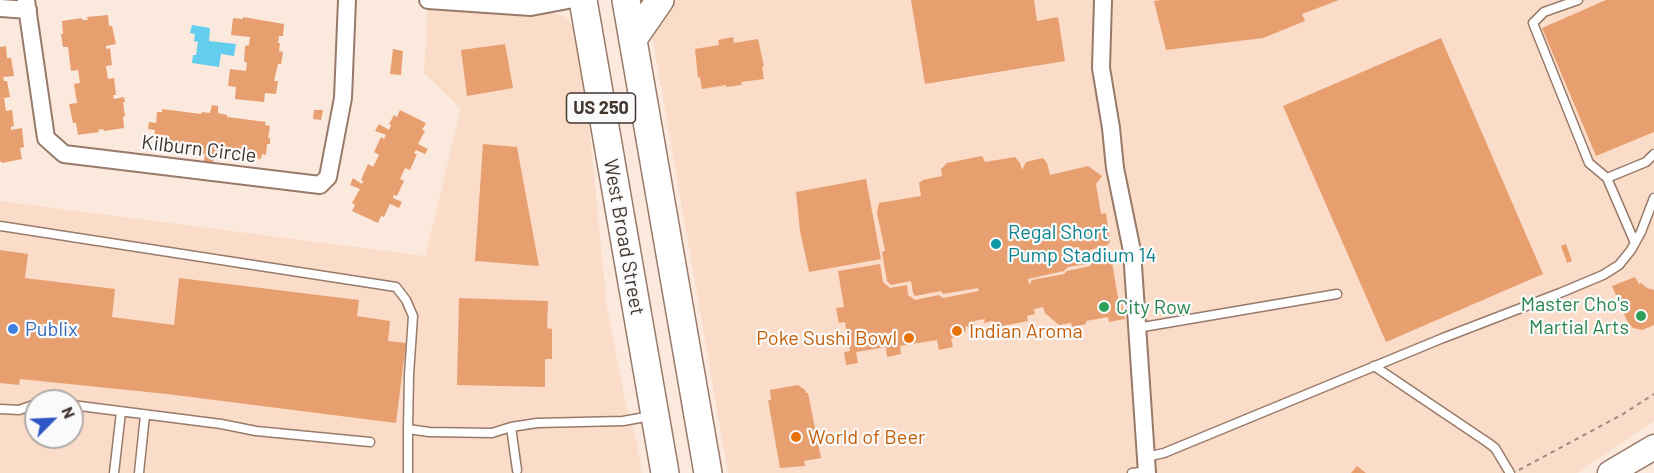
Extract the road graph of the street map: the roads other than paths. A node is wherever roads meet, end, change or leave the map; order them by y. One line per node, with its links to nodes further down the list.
1 (347, 0): 10 (street, Kilburn Circle)
2 (428, 0): 9 (street)
3 (568, 0): 9 (street)
4 (583, 0): 26 (main road, West Broad Street / US 250)
5 (626, 0): 12 (main road, US 250)
6 (660, 0): 12 (main road)
7 (1103, 0): 19 (street)
8 (1578, 0): 14 (lane)
9 (502, 2)
10 (27, 5): 11 (street, Kilburn Circle)
11 (0, 8)
12 (633, 39): 37 (main road, US 250)
13 (1654, 154): 14 (lane)
14 (1607, 178): 17 (lane)
15 (1654, 198): 17 (lane)
16 (0, 226): 28 (lane)
17 (1635, 243): 20 (lane)
18 (1337, 294): 19 (lane)
19 (1136, 328): 31 (street)
20 (1374, 366): 31 (lane); 38 (lane)
21 (84, 407): 24 (lane)
22 (24, 408): 23 (lane)
23 (0, 409)
24 (121, 412): 25 (lane); 33 (lane)
25 (145, 415): 29 (lane); 34 (lane)
26 (655, 416): 27 (lane); 36 (main road, West Broad Street / US 250)
27 (511, 427): 28 (lane); 32 (lane)
28 (408, 429): 35 (lane)
29 (370, 442)
30 (1654, 447): 39 (main road)
31 (1143, 468)
32 (517, 470)
33 (114, 473)
34 (139, 473)
35 (408, 473)
36 (665, 473)
37 (708, 473)
38 (1512, 473)
39 (1610, 473)

